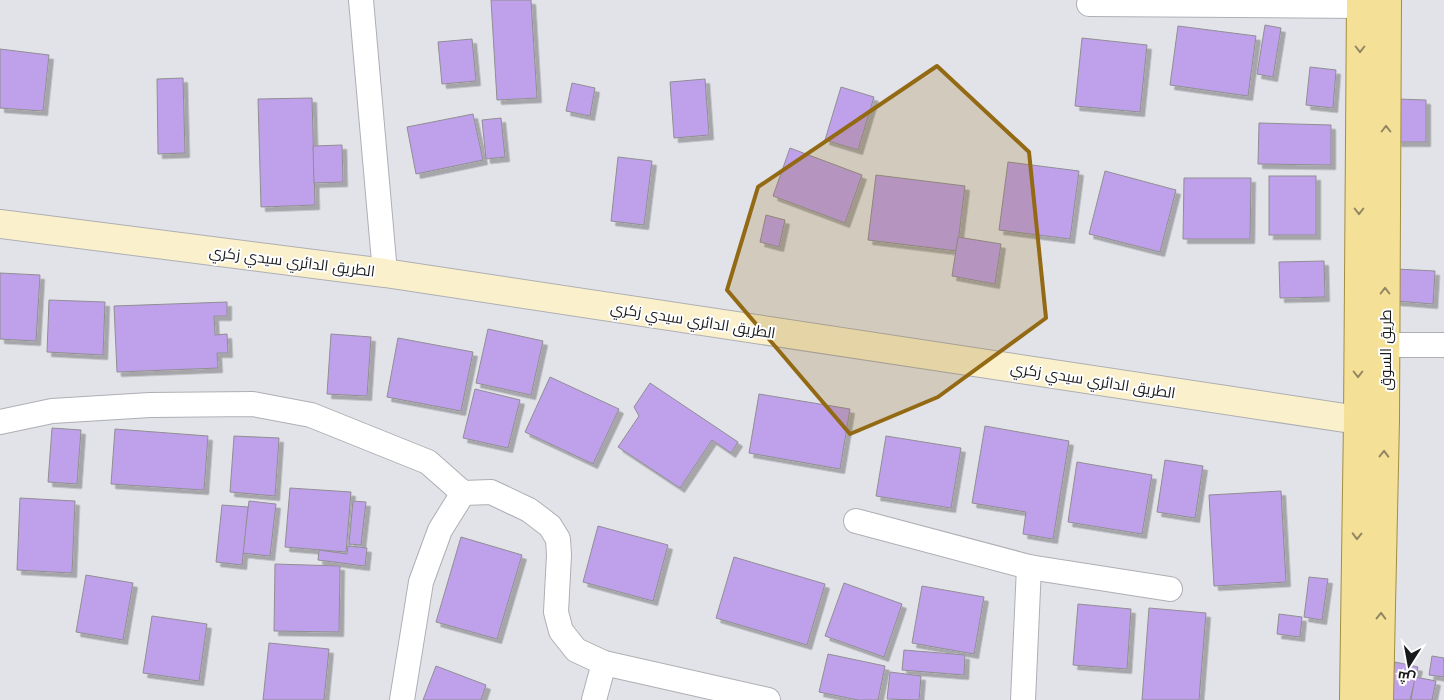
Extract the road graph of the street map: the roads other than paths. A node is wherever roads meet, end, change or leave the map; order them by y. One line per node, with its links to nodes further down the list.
1 (362, 0): 6 (street)
2 (1387, 0): 8 (main road, طريق السوق, one-way to 2)
3 (1361, 3): 4 (street); 9 (main road, طريق السوق, one-way to 9)
4 (1089, 4)
5 (0, 224): 6 (street, الطريق الدائري سيدي زكري)
6 (385, 273): 9 (street, الطريق الدائري سيدي زكري)
7 (1444, 344): 8 (street)
8 (1385, 345): 10 (main road, طريق السوق)
9 (1358, 420): 10 (street, الطريق الدائري سيدي زكري); 21 (main road, طريق السوق, one-way to 21)
10 (1385, 420): 22 (main road, طريق السوق, one-way to 10)
11 (0, 422): 12 (street)
12 (463, 494): 16 (street); 17 (street)
13 (856, 521): 14 (street)
14 (1029, 567): 15 (street); 20 (street)
15 (1170, 589)
16 (604, 663): 18 (street); 19 (street)
17 (402, 700)
18 (594, 700)
19 (768, 700)
20 (1023, 700)
21 (1354, 700)
22 (1379, 700)

